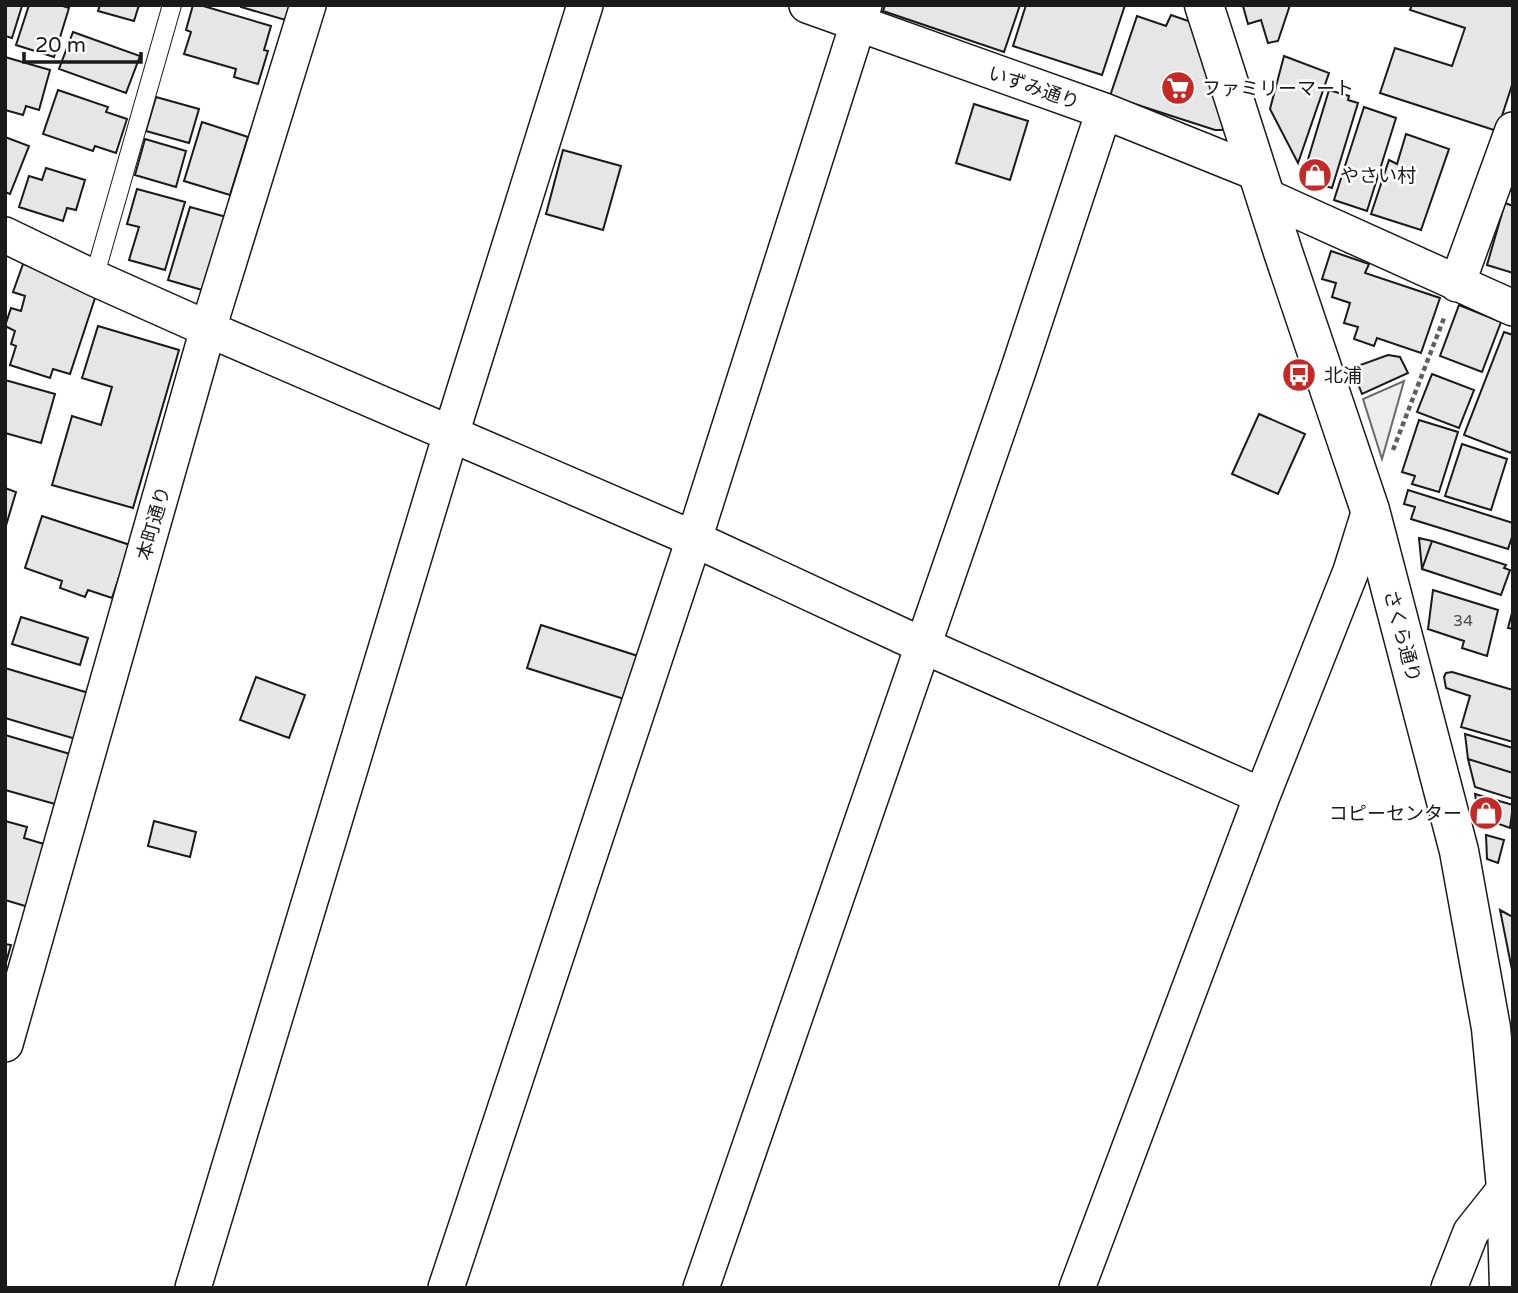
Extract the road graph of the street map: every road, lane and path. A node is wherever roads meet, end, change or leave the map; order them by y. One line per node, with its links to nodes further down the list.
1 (172, 5): 11 (lane)
2 (309, 5): 14 (street, 本町通り)
3 (585, 5): 15 (street)
4 (807, 5): 6 (street, いずみ通り)
5 (1204, 5): 9 (street, さくら通り)
6 (861, 15): 7 (street, いずみ通り); 18 (street)
7 (1104, 111): 9 (street, いずみ通り); 19 (street)
8 (1513, 130): 12 (street)
9 (1262, 185): 12 (street, いずみ通り); 17 (street, さくら通り)
10 (5, 235): 11 (street)
11 (94, 278): 14 (street)
12 (1457, 284): 13 (street, いずみ通り); 16 (path)
13 (1513, 308)
14 (208, 328): 15 (street); 21 (street, 本町通り)
15 (451, 434): 18 (street); 23 (street)
16 (1391, 455)
17 (1370, 510): 20 (street); 22 (street, さくら通り)
18 (694, 539): 19 (street); 24 (street)
19 (924, 646): 20 (street); 25 (street)
20 (1262, 796): 26 (street)
21 (5, 1044)
22 (1506, 1188): 27 (street); 28 (street, さくら通り)
23 (193, 1288)
24 (446, 1288)
25 (701, 1288)
26 (1077, 1288)
27 (1449, 1288)
28 (1509, 1288)

